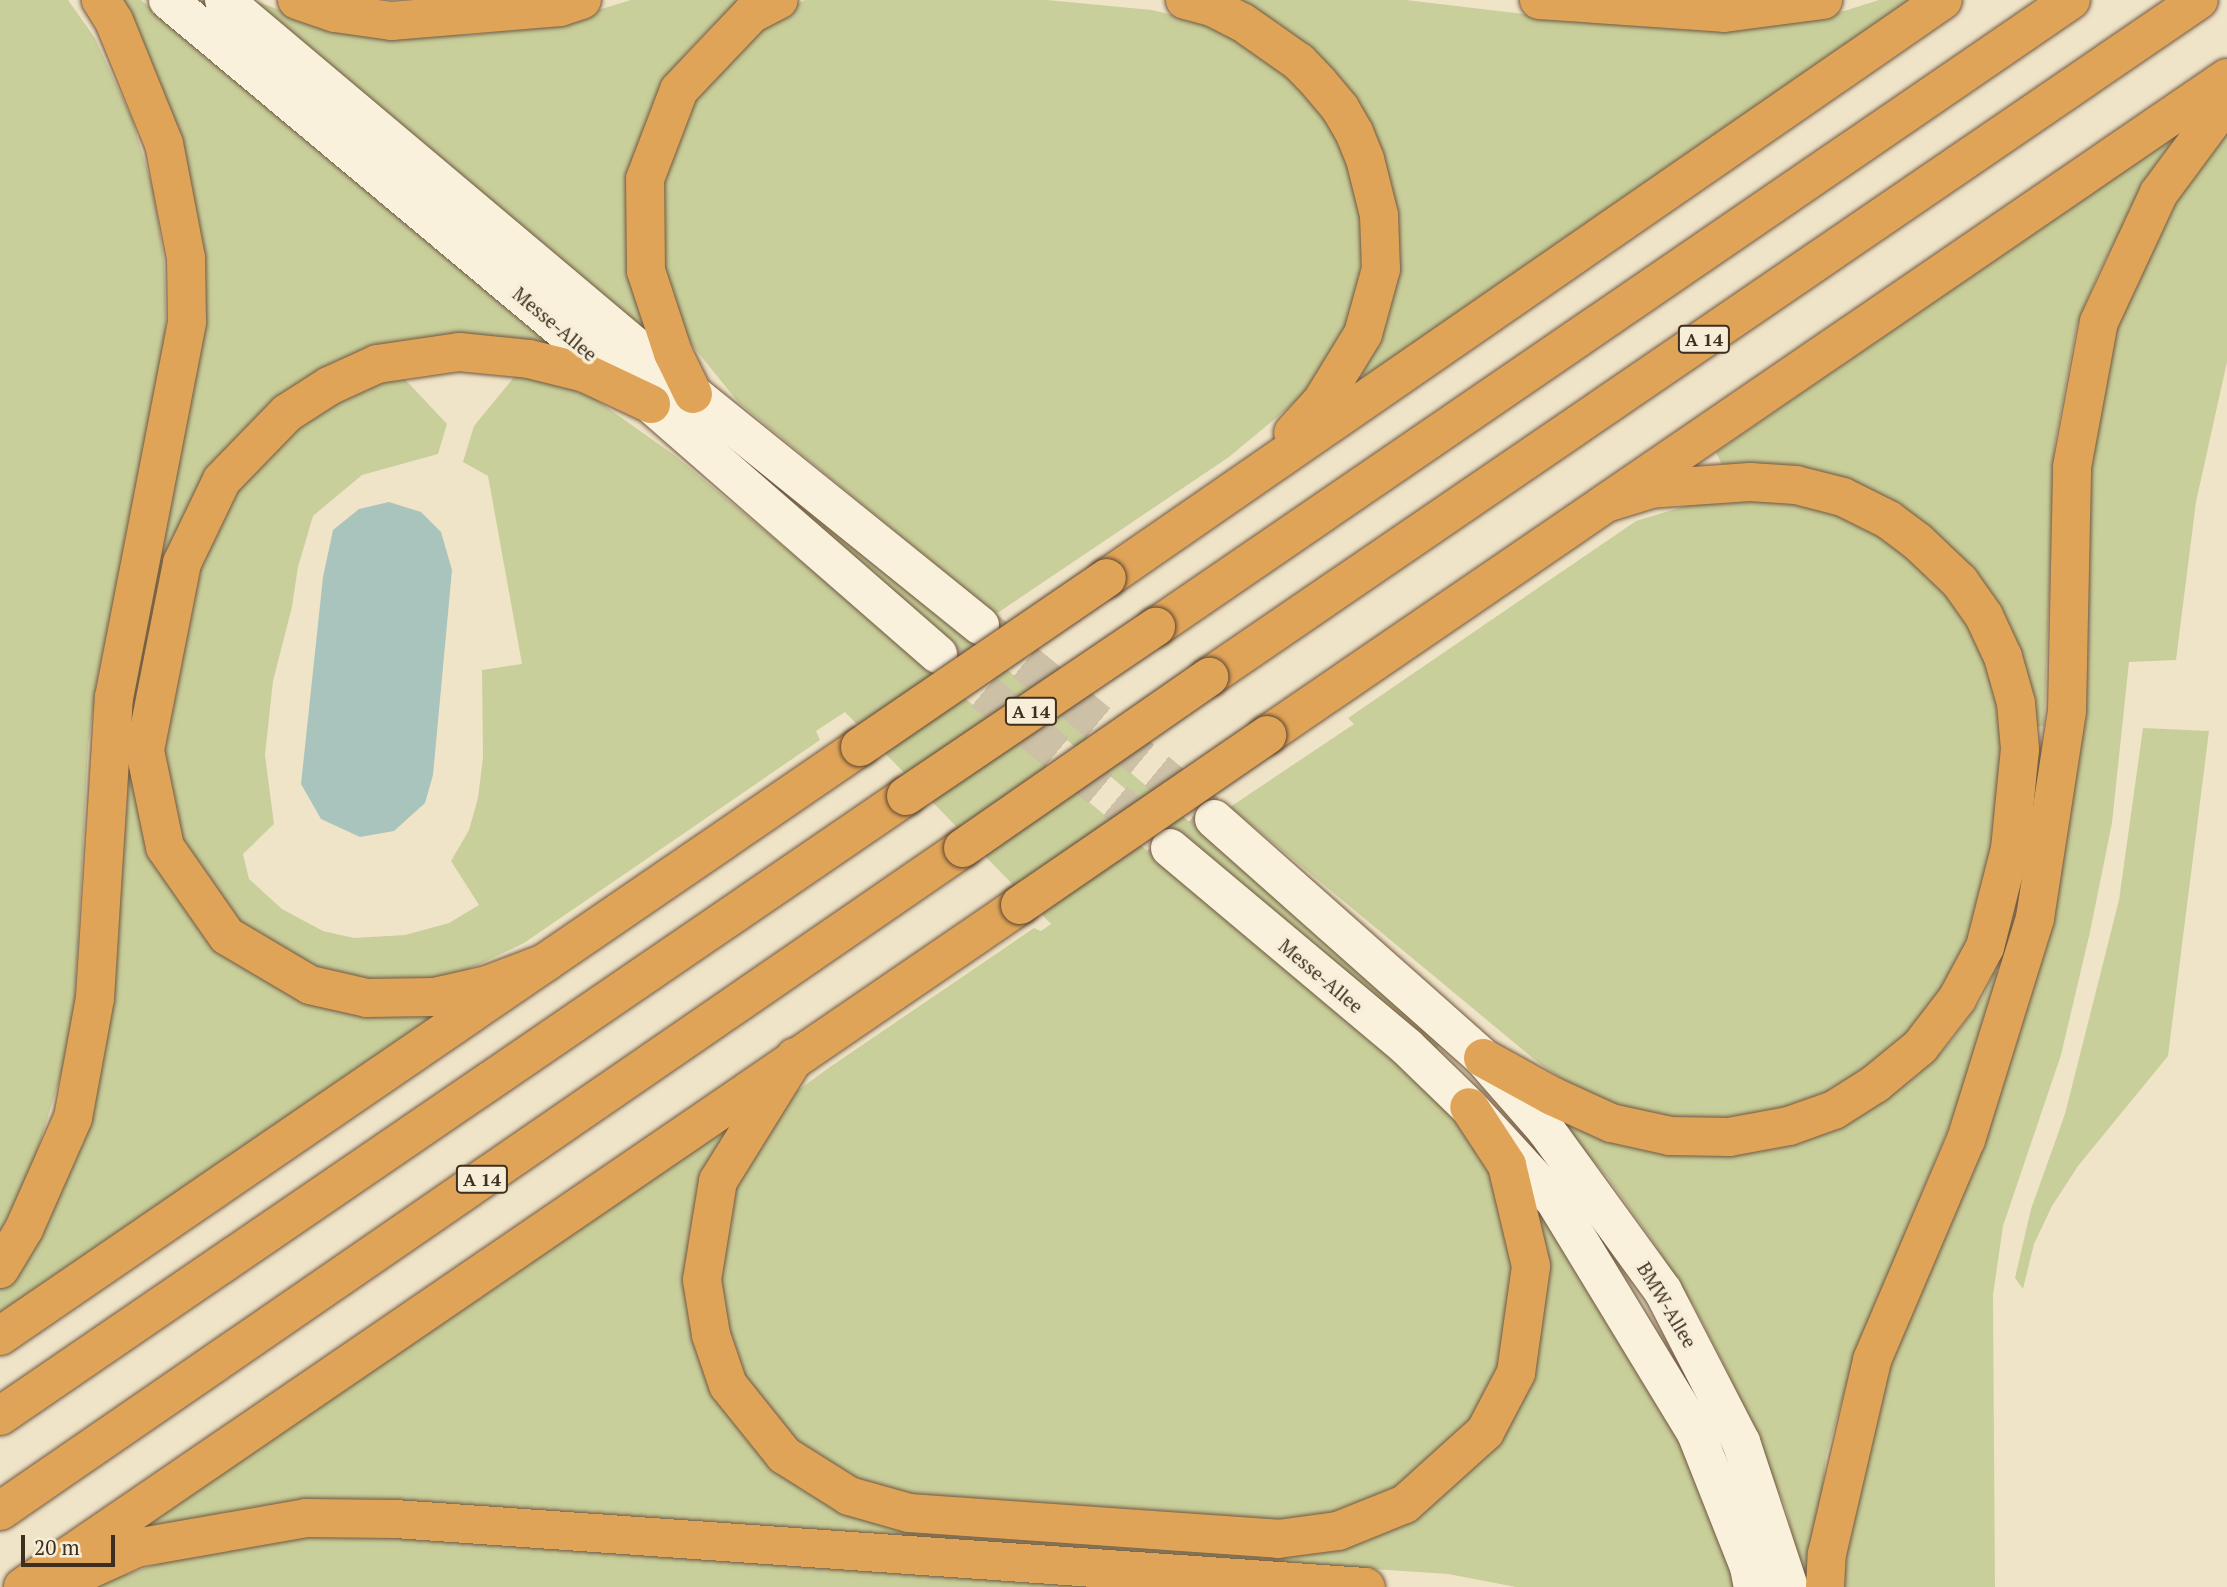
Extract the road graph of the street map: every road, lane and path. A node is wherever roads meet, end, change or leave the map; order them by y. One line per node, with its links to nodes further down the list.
1 (101, 0): 27 (highway)
2 (168, 0): 16 (main road, Messe-Allee)
3 (224, 0): 15 (main road, Messe-Allee)
4 (297, 0): 5 (highway)
5 (582, 0)
6 (779, 0): 15 (highway)
7 (1185, 0): 17 (highway)
8 (1539, 0): 9 (highway)
9 (1823, 0)
10 (1943, 0): 17 (highway)
11 (2071, 0): 29 (highway, A 14, bridge)
12 (2199, 0): 30 (highway, A 14, bridge)
13 (2227, 78): 18 (highway)
14 (2227, 100): 36 (highway)
15 (693, 394): 19 (main road, Messe-Allee)
16 (651, 404): 20 (main road, Messe-Allee); 23 (highway)
17 (1241, 487): 23 (highway, bridge)
18 (1609, 502): 24 (highway, bridge); 25 (highway)
19 (980, 625)
20 (938, 654)
21 (1214, 819): 25 (main road)
22 (1170, 848): 26 (main road, Messe-Allee)
23 (545, 963): 28 (highway)
24 (795, 1057): 26 (highway); 31 (highway)
25 (1483, 1058): 35 (main road, BMW-Allee)
26 (1469, 1107): 34 (main road)
27 (0, 1269)
28 (0, 1336)
29 (0, 1416)
30 (0, 1511)
31 (23, 1587)
32 (51, 1587): 33 (highway)
33 (1366, 1587)
34 (1753, 1587)
35 (1789, 1587)
36 (1825, 1587)

